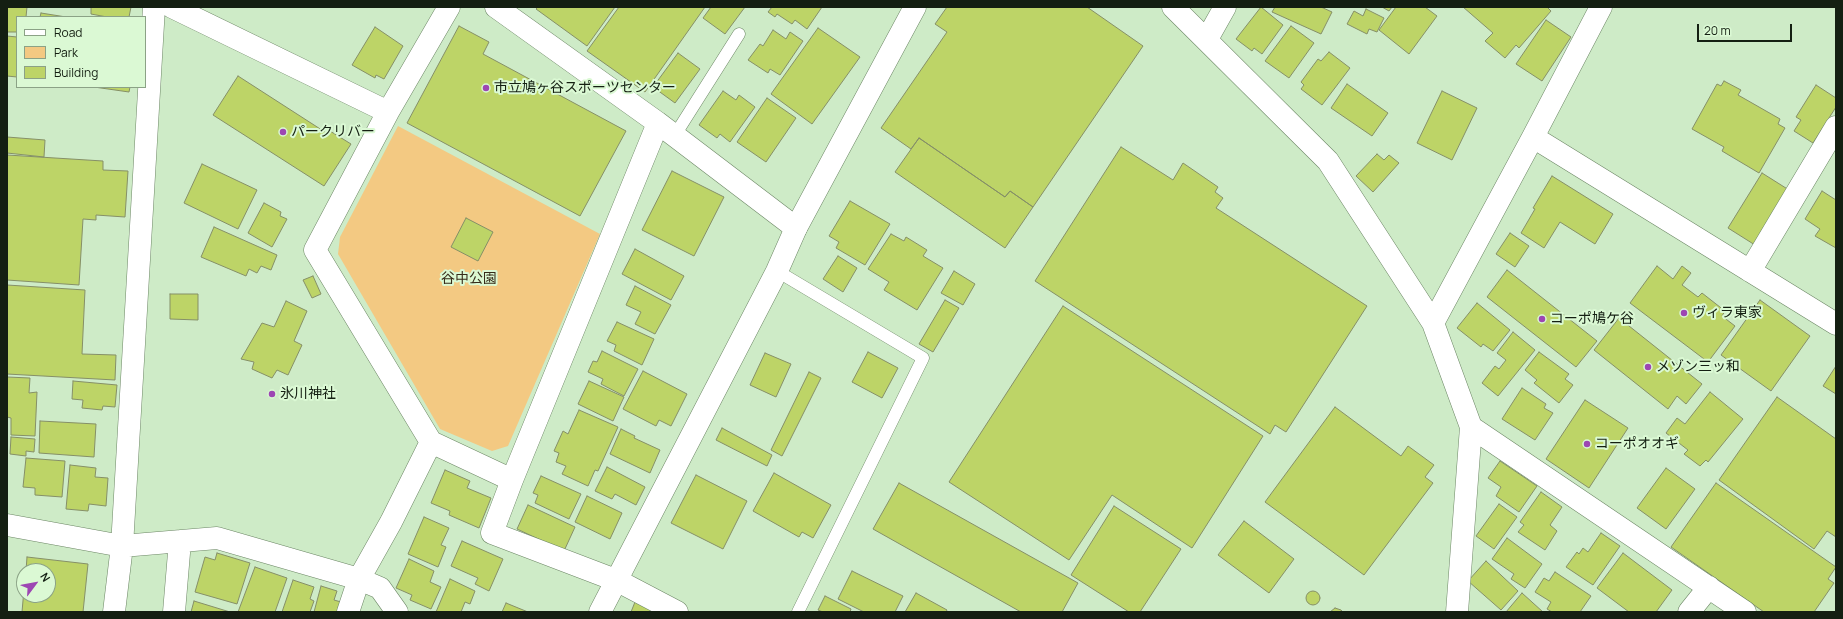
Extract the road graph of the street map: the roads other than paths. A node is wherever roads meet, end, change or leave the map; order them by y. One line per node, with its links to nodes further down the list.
1 (154, 7): 25 (street)
2 (172, 7): 11 (street)
3 (449, 7): 11 (street)
4 (496, 7): 13 (street)
5 (915, 7): 15 (street)
6 (1173, 7): 10 (street)
7 (1226, 7): 10 (street)
8 (1601, 7): 14 (street)
9 (739, 34): 13 (lane)
10 (1208, 39): 18 (street)
11 (388, 112): 21 (street)
12 (1836, 127): 17 (street)
13 (667, 129): 15 (street); 22 (street)
14 (1533, 136): 17 (street); 18 (street)
15 (796, 228): 16 (street)
16 (777, 271): 27 (street); 36 (lane)
17 (1750, 271): 19 (street)
18 (1433, 323): 20 (street)
19 (1836, 324)
20 (1471, 427): 28 (street); 29 (street)
21 (431, 442): 22 (street); 26 (street)
22 (512, 480): 27 (street)
23 (7, 525): 25 (street)
24 (180, 541): 25 (street); 26 (street); 31 (street)
25 (122, 546): 30 (street)
26 (359, 579): 32 (street); 33 (street)
27 (618, 581): 34 (street); 35 (street)
28 (1709, 587): 37 (street); 38 (street)
29 (1460, 609)
30 (114, 612)
31 (174, 612)
32 (348, 612)
33 (397, 612)
34 (600, 612)
35 (677, 612)
36 (798, 612)
37 (1689, 612)
38 (1745, 612)

